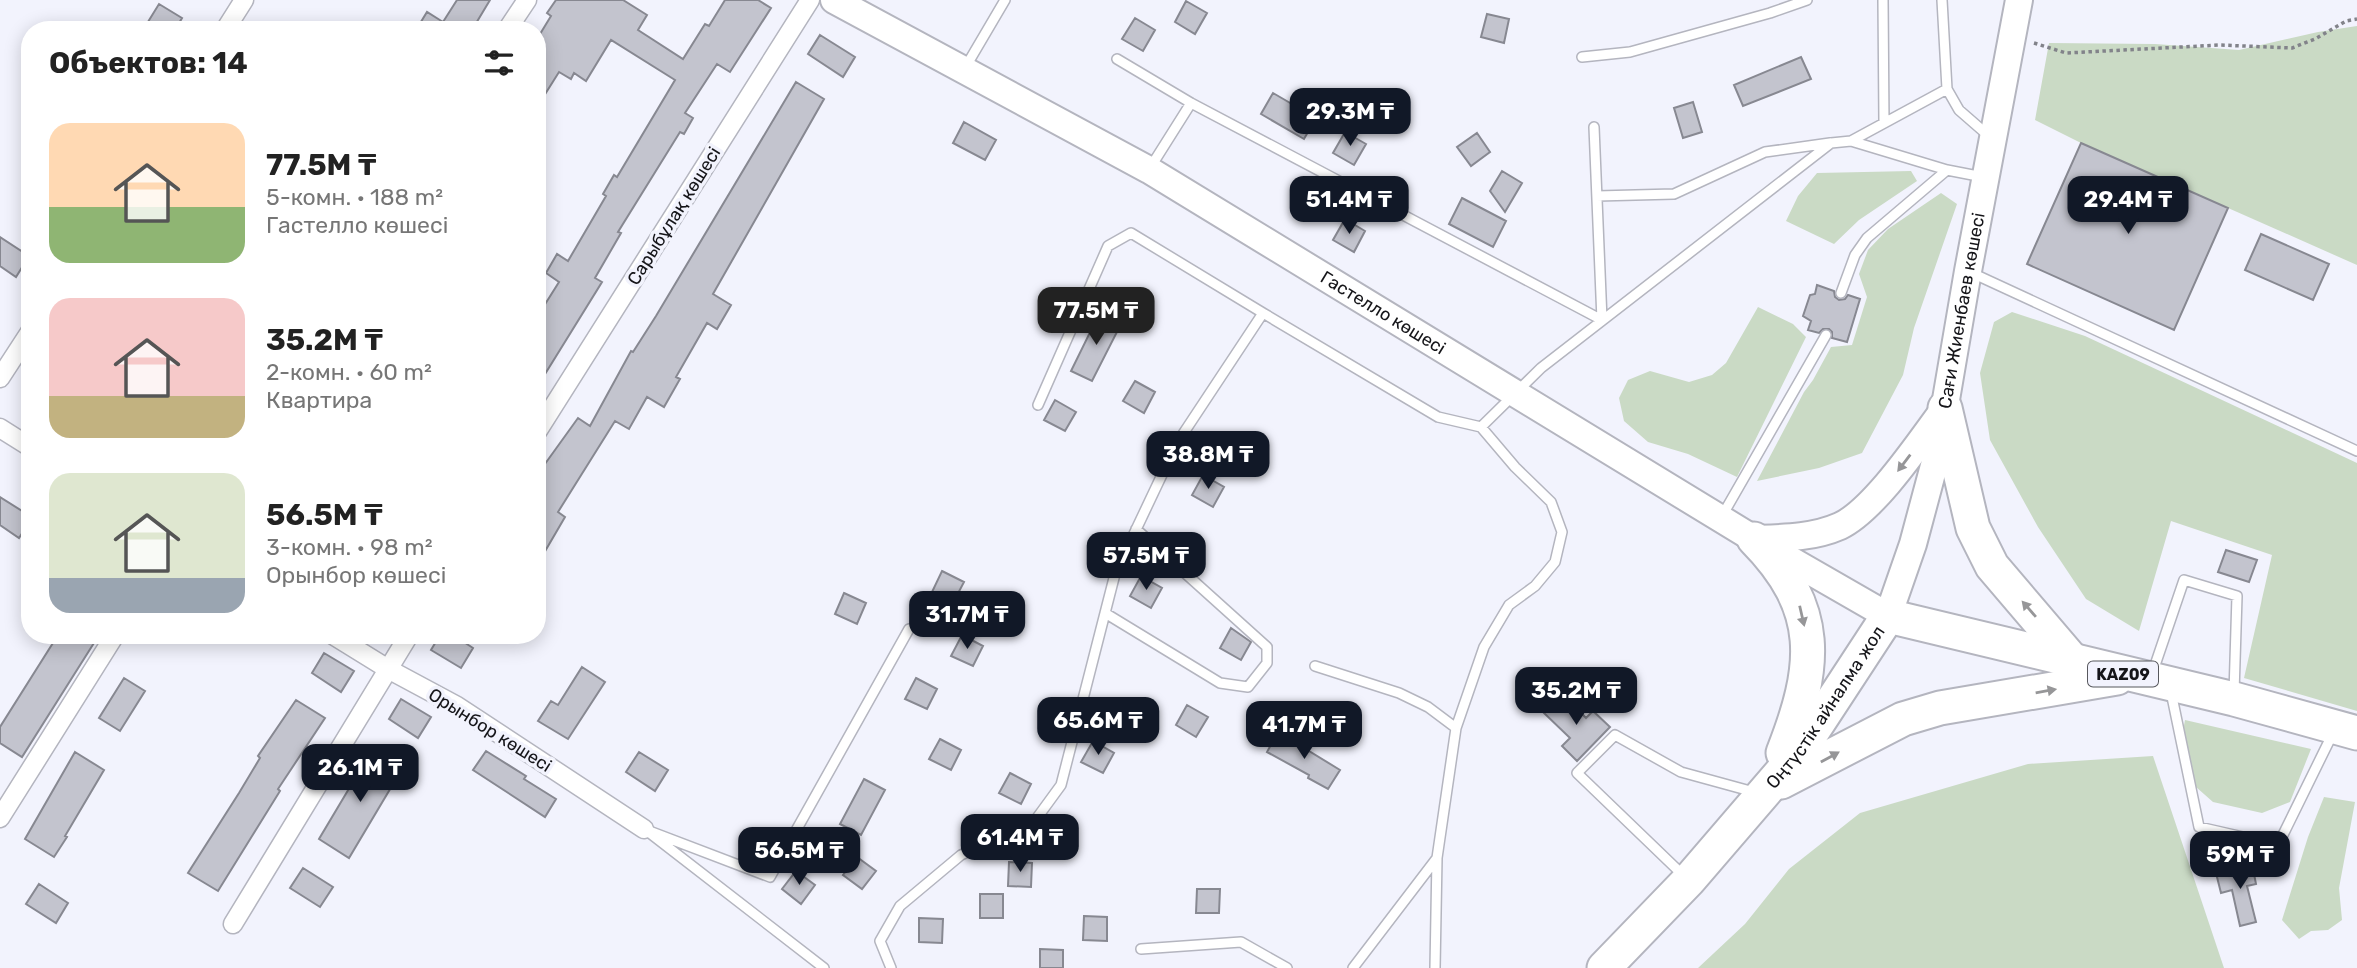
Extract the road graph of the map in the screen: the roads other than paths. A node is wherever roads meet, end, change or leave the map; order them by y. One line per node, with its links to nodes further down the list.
1 (244, 0): 10 (street)
2 (527, 0): 11 (street)
3 (810, 0): 36 (street, Сарыбұлақ көшесі)
4 (834, 0): 14 (street, Гастелло көшесі)
5 (1004, 0): 14 (lane)
6 (1807, 0): 12 (lane)
7 (1883, 0): 17 (lane)
8 (1942, 0): 15 (lane)
9 (2019, 0): 19 (street, Сағи Жиенбаев көшесі)
10 (231, 21)
11 (514, 21)
12 (1582, 57)
13 (1117, 59): 16 (lane)
14 (964, 69): 22 (street, Гастелло көшесі)
15 (1947, 89): 17 (lane); 19 (lane)
16 (1191, 103): 22 (lane); 29 (lane)
17 (1884, 123): 20 (lane)
18 (1594, 127): 25 (lane)
19 (1993, 139): 24 (street, Сағи Жиенбаев көшесі)
20 (1852, 141): 21 (lane); 23 (lane)
21 (1830, 143): 25 (lane); 29 (lane)
22 (1149, 170): 33 (street, Гастелло көшесі)
23 (1947, 170): 24 (lane); 27 (lane)
24 (1985, 178): 26 (street, Сағи Жиенбаев көшесі)
25 (1597, 196): 29 (lane)
26 (1968, 271): 35 (street, Сағи Жиенбаев көшесі); 40 (lane)
27 (1841, 293)
28 (1263, 313): 34 (lane); 37 (lane); 42 (lane)
29 (1602, 320): 33 (lane)
30 (1826, 335): 41 (lane)
31 (21, 346): 32 (street)
32 (0, 378)
33 (1514, 392): 37 (lane); 41 (street, Гастелло көшесі)
34 (1038, 405)
35 (1945, 408): 43 (street, one-way to 43); 45 (street, Сағи Жиенбаев көшесі); 50 (highway, one-way to 35)
36 (546, 418)
37 (1481, 427): 55 (lane)
38 (0, 428): 39 (street)
39 (21, 441)
40 (2357, 451)
41 (1721, 517): 43 (street, Гастелло көшесі)
42 (1136, 529): 44 (lane); 44 (lane)
43 (1754, 539): 45 (street, Гастелло көшесі); 57 (highway, one-way to 57)
44 (1105, 612): 65 (lane)
45 (1888, 616): 50 (highway, Оңтүстік айналма жол / KAZ09); 57 (highway, Оңтүстік айналма жол / KAZ09)
46 (909, 629): 59 (lane)
47 (109, 644): 58 (street)
48 (348, 644): 52 (street, Орынбор көшесі)
49 (403, 644): 52 (street)
50 (2073, 661): 53 (highway, Оңтүстік айналма жол / KAZ09)
51 (1315, 666): 55 (lane)
52 (388, 669): 59 (street, Орынбор көшесі); 62 (street)
53 (2150, 680): 54 (highway, Оңтүстік айналма жол / KAZ09); 54 (lane); 56 (lane); 57 (highway, KAZ09, one-way to 53)
54 (2234, 699): 56 (highway, Оңтүстік айналма жол / KAZ09)
55 (1456, 728): 60 (lane)
56 (2346, 730)
57 (1766, 791): 61 (highway, Оңтүстік айналма жол / KAZ09); 61 (lane)
58 (0, 818)
59 (644, 829): 64 (lane)
60 (1437, 858): 67 (lane); 68 (lane)
61 (1689, 880): 69 (highway, Оңтүстік айналма жол / KAZ09)
62 (233, 923)
63 (1141, 949): 66 (lane)
64 (824, 968)
65 (891, 968)
66 (1287, 968)
67 (1353, 968)
68 (1435, 968)
69 (1604, 968)

